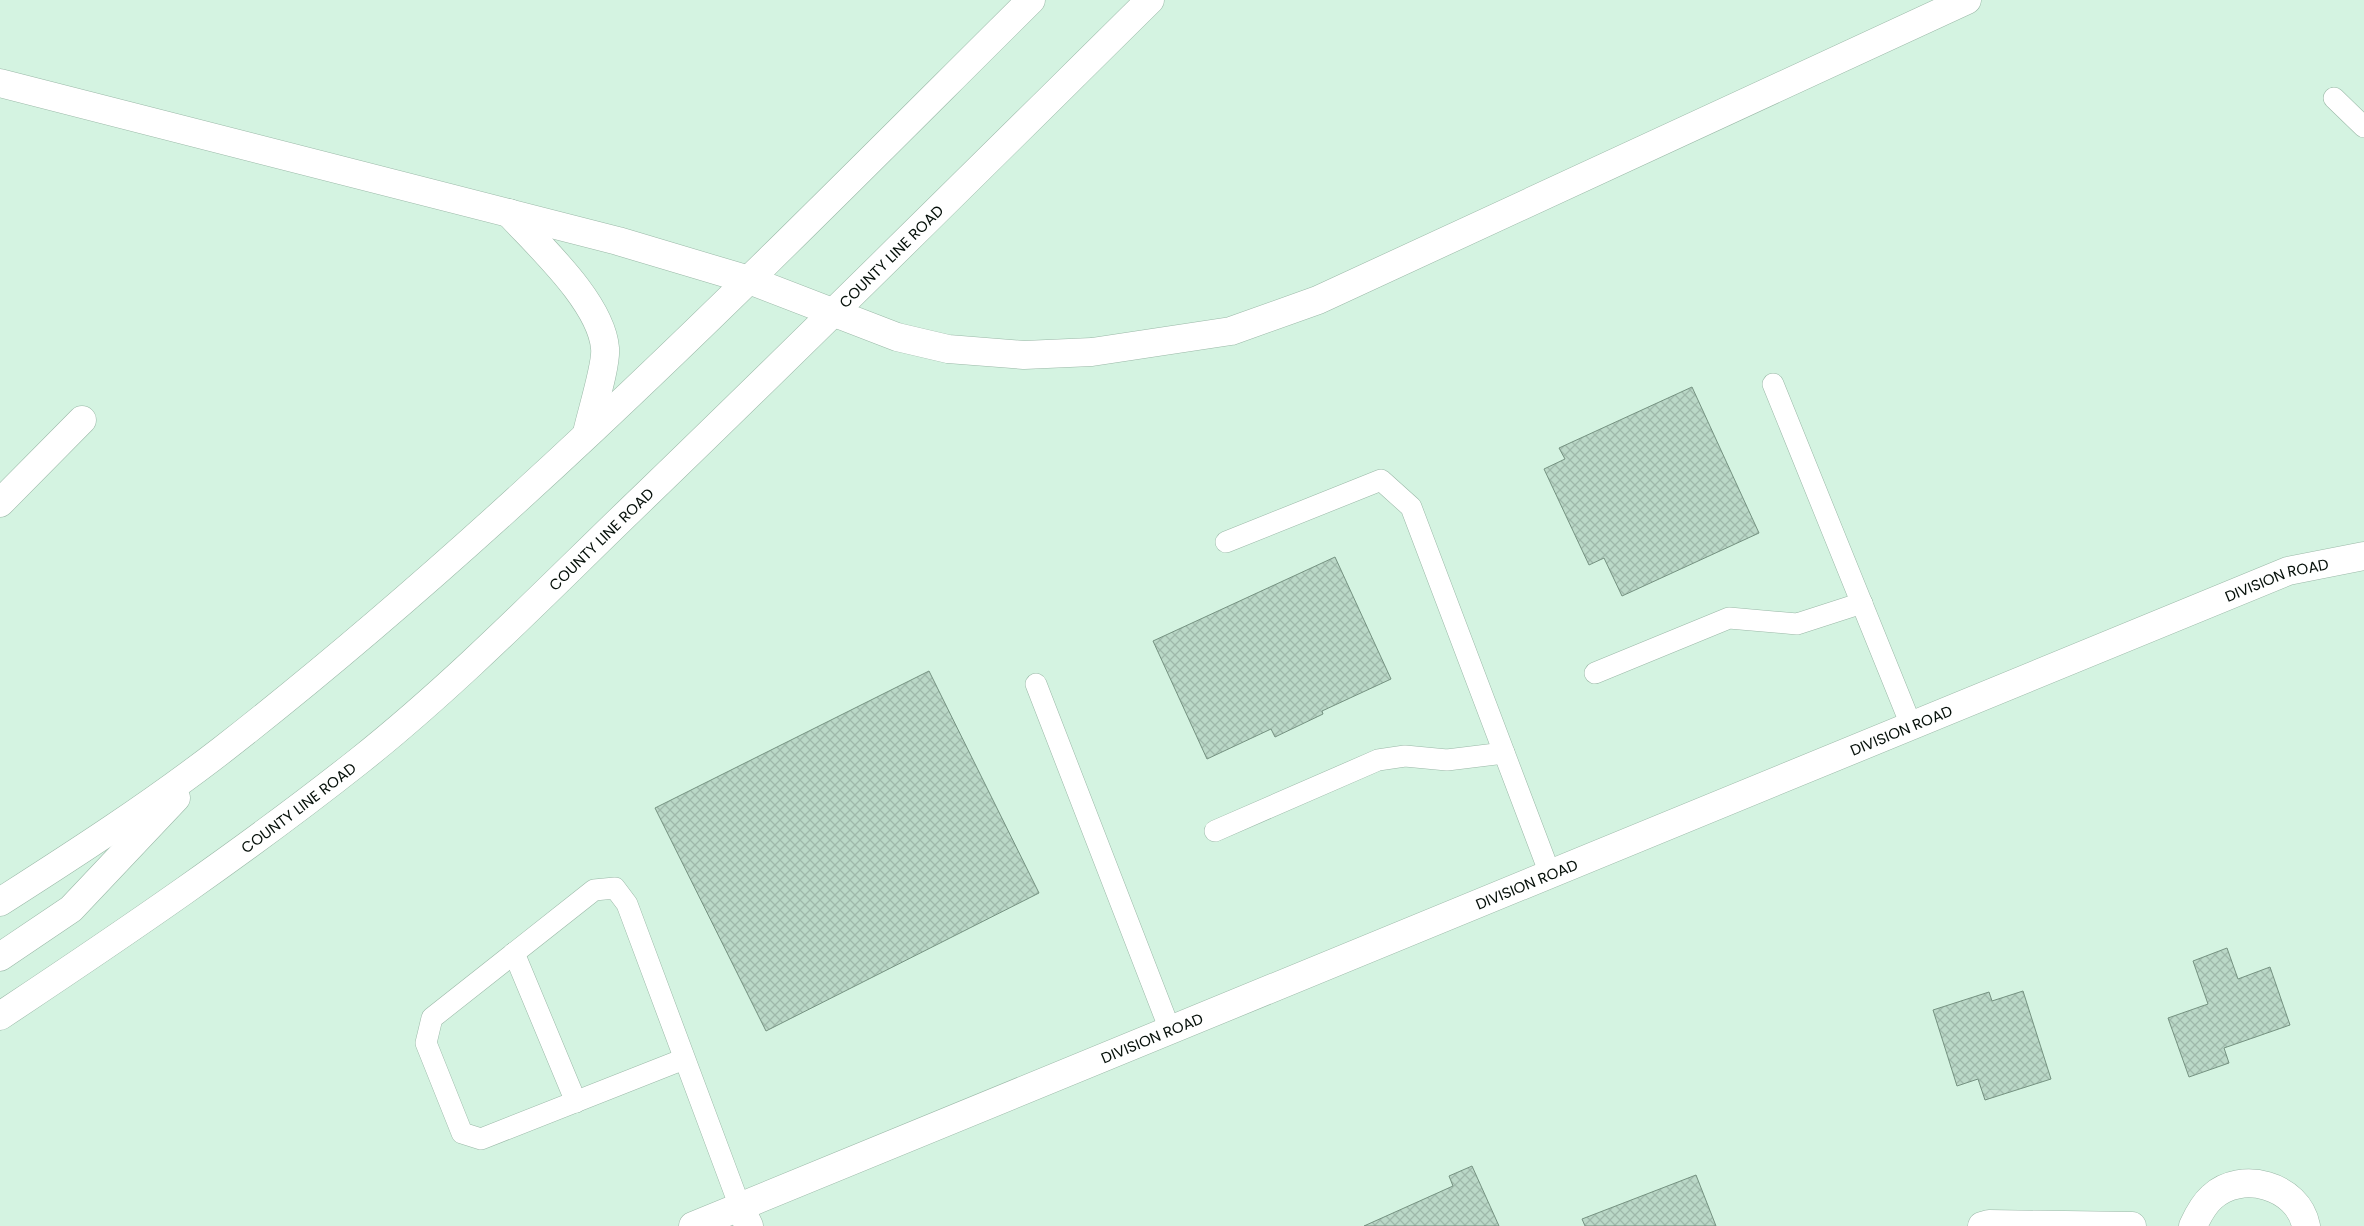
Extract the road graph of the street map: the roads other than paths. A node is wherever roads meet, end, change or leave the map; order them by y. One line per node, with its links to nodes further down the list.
1 (1031, 0): 8 (main road)
2 (1150, 0): 9 (main road, COUNTY LINE ROAD)
3 (1967, 0): 9 (main road)
4 (0, 83): 7 (main road)
5 (2334, 98): 6 (lane)
6 (2364, 127)
7 (509, 213): 8 (main road); 12 (main road)
8 (749, 280): 9 (main road); 12 (main road)
9 (835, 312): 27 (main road, COUNTY LINE ROAD)
10 (1773, 384): 16 (lane)
11 (82, 420): 13 (main road)
12 (587, 433): 20 (main road)
13 (2, 496)
14 (1226, 542): 21 (lane)
15 (2364, 556): 19 (main road, DIVISION ROAD)
16 (1862, 602): 17 (lane); 19 (lane)
17 (1595, 673)
18 (1036, 684): 28 (lane)
19 (1911, 725): 23 (main road, DIVISION ROAD)
20 (220, 752): 24 (main road); 26 (main road)
21 (1504, 753): 22 (lane); 23 (lane)
22 (1215, 831)
23 (1550, 874): 28 (main road, DIVISION ROAD)
24 (0, 902)
25 (514, 953): 29 (lane); 30 (lane); 30 (lane)
26 (0, 957)
27 (0, 1016)
28 (1170, 1030): 31 (main road, DIVISION ROAD)
29 (684, 1059): 30 (lane); 31 (lane)
30 (576, 1102)
31 (744, 1216): 32 (main road, DIVISION ROAD)
32 (693, 1226)
33 (1982, 1226): 34 (main road)
34 (2132, 1226)
35 (2193, 1226): 36 (main road)
36 (2306, 1226)

